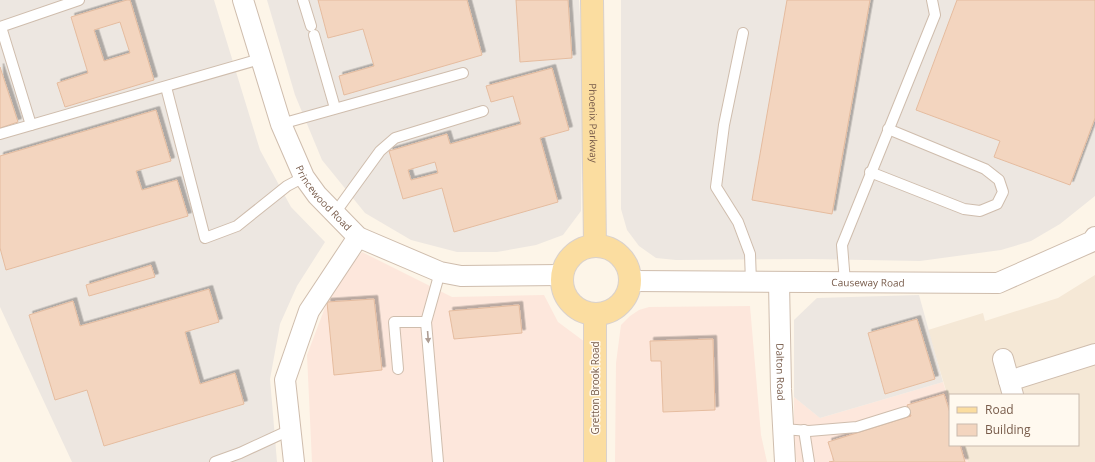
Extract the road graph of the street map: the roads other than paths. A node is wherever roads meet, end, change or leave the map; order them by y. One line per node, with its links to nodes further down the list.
1 (79, 0): 6 (lane)
2 (244, 0): 8 (street, Princewood Road)
3 (303, 0): 11 (lane)
4 (592, 0): 22 (main road, Phoenix Parkway)
5 (932, 0): 15 (lane)
6 (0, 27): 14 (lane)
7 (743, 33): 26 (lane)
8 (260, 59): 10 (lane); 13 (street, Princewood Road)
9 (463, 74): 11 (lane)
10 (166, 87): 14 (lane); 18 (lane)
11 (334, 108): 13 (lane)
12 (484, 111): 19 (lane)
13 (281, 124): 18 (street, Princewood Road)
14 (31, 125): 16 (lane)
15 (888, 129): 17 (lane); 17 (lane)
16 (0, 134)
17 (870, 172): 28 (lane)
18 (304, 177): 19 (street, Princewood Road)
19 (335, 214): 20 (street, Princewood Road)
20 (358, 237): 23 (street, Princewood Road); 36 (street)
21 (1095, 238): 28 (street, Causeway Road)
22 (595, 246): 24 (main road); 25 (main road)
23 (440, 272): 24 (street, Princewood Road); 30 (lane)
24 (562, 275): 29 (main road)
25 (630, 281): 26 (street, Causeway Road); 29 (main road)
26 (751, 282): 27 (street, Causeway Road)
27 (779, 282): 28 (street, Causeway Road); 37 (street, Dalton Road)
28 (845, 282)
29 (595, 314): 42 (main road, Gretton Brook Road)
30 (426, 322): 33 (lane); 41 (lane, one-way to 41)
31 (1095, 354): 34 (street)
32 (1003, 360): 34 (street)
33 (398, 369)
34 (1011, 388)
35 (905, 412): 38 (lane)
36 (292, 429): 39 (lane); 40 (street)
37 (783, 429): 38 (lane); 43 (street, Dalton Road)
38 (804, 430): 44 (lane)
39 (215, 462)
40 (294, 462)
41 (438, 462)
42 (595, 462)
43 (785, 462)
44 (809, 462)

